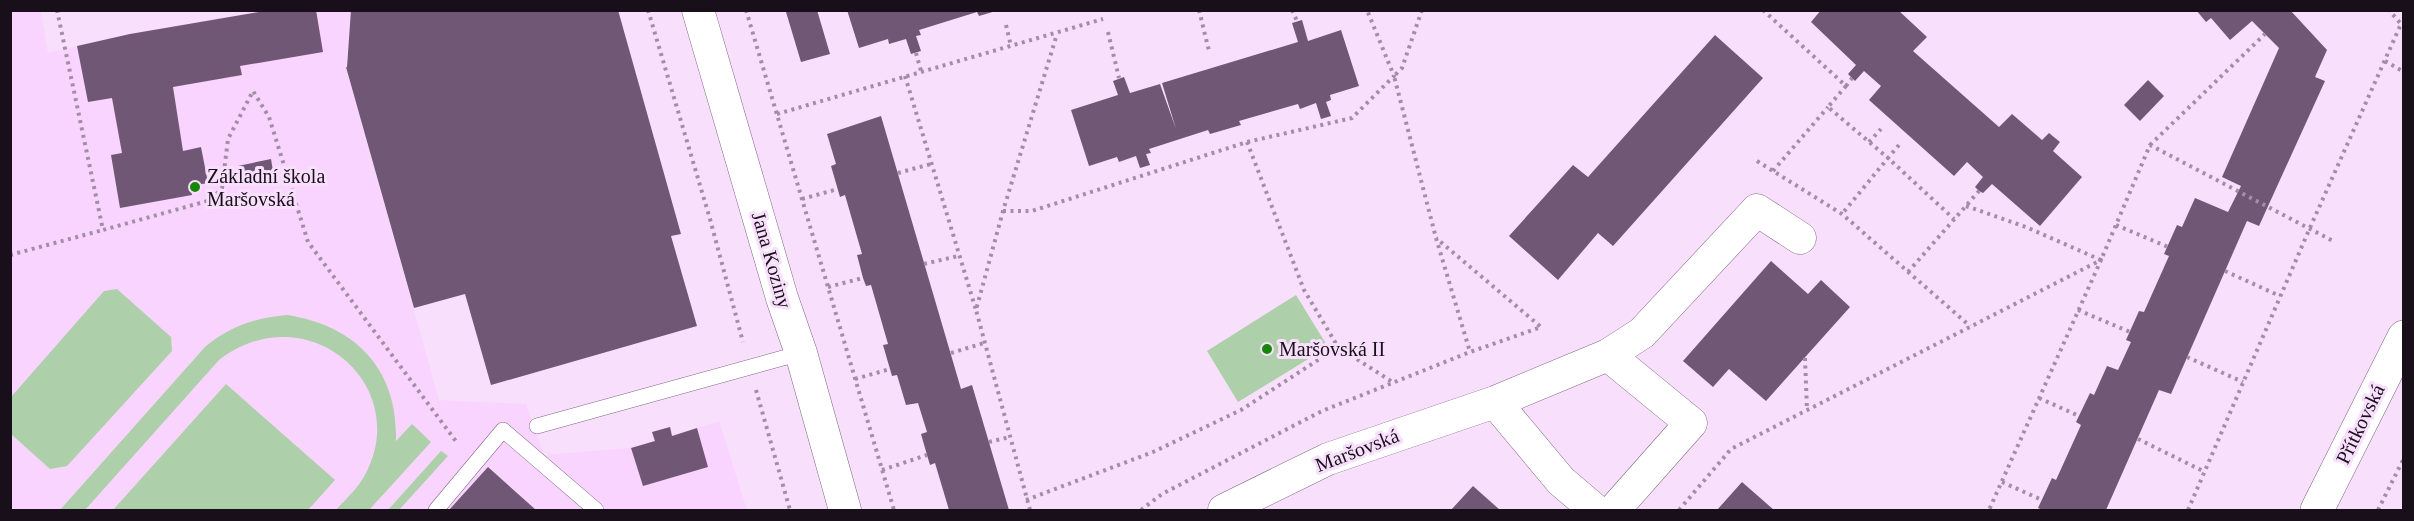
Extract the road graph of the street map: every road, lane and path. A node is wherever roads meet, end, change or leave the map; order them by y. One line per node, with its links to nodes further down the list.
1 (57, 10): 49 (path)
2 (648, 10): 76 (path)
3 (698, 10): 71 (street, Jana Koziny)
4 (746, 10): 29 (path)
5 (1199, 10): 18 (path)
6 (1292, 10): 12 (path)
7 (1367, 10): 24 (path)
8 (1422, 10): 24 (path)
9 (1763, 10): 27 (path)
10 (2389, 10): 20 (path)
11 (1103, 19): 15 (path)
12 (1297, 21)
13 (1006, 25): 17 (path)
14 (1108, 32): 25 (path)
15 (1057, 34): 17 (path); 44 (path)
16 (2265, 34): 34 (path)
17 (1011, 46): 21 (path)
18 (1209, 51)
19 (916, 53): 21 (path)
20 (2385, 61): 22 (path); 48 (path)
21 (921, 71): 23 (path)
22 (2403, 72)
23 (905, 76): 29 (path); 37 (path)
24 (1394, 76): 31 (path); 50 (path)
25 (1119, 78)
26 (1852, 78): 27 (path)
27 (1846, 86): 28 (path)
28 (1828, 107): 32 (path); 38 (path)
29 (777, 114): 42 (path)
30 (1881, 129): 32 (path)
31 (1247, 142): 44 (path); 69 (path)
32 (1869, 142): 35 (path)
33 (1899, 145): 35 (path)
34 (2151, 145): 47 (path); 48 (path)
35 (1888, 158): 45 (path); 46 (path)
36 (1757, 161): 38 (path)
37 (931, 164): 39 (path); 55 (path)
38 (1773, 171): 45 (path)
39 (898, 173)
40 (838, 189): 42 (path)
41 (1979, 191): 43 (path)
42 (802, 199): 61 (path)
43 (1966, 206): 46 (path); 56 (path)
44 (1003, 211): 63 (path)
45 (1842, 214): 59 (path)
46 (1954, 219): 59 (path)
47 (2116, 225): 53 (path); 56 (path)
48 (2309, 230): 52 (path); 62 (path)
49 (103, 231): 54 (path); 91 (path)
50 (1436, 238): 70 (path); 70 (path)
51 (1800, 238): 73 (street, Maršovská)
52 (2333, 241)
53 (2168, 247)
54 (10, 255)
55 (958, 256): 57 (path); 63 (path)
56 (2101, 260): 64 (path); 65 (path)
57 (924, 264)
58 (2225, 271): 62 (path)
59 (1908, 272): 65 (path)
60 (864, 278): 61 (path)
61 (828, 287): 78 (path)
62 (2280, 296): 79 (path)
63 (976, 310): 68 (path)
64 (2078, 310): 66 (path); 81 (path)
65 (1970, 326): 83 (path)
66 (2130, 332)
67 (2403, 337): 110 (street, Přítkovská)
68 (984, 343): 72 (path); 86 (path)
69 (1338, 346): 80 (path); 95 (path)
70 (1470, 352): 80 (path)
71 (801, 353): 76 (lane); 100 (street, Jana Koziny)
72 (951, 353)
73 (1608, 355): 82 (street, Maršovská); 106 (street)
74 (2187, 357): 79 (path)
75 (1805, 358): 83 (path)
76 (751, 368): 85 (lane); 99 (path)
77 (890, 369): 78 (path)
78 (855, 379): 92 (path)
79 (2243, 382): 93 (path)
80 (1395, 383): 103 (path)
81 (2039, 398): 84 (path); 94 (path)
82 (1495, 402): 104 (street, Maršovská); 105 (street)
83 (1807, 410): 107 (path)
84 (2079, 416)
85 (537, 426)
86 (1010, 436): 88 (path); 95 (path)
87 (2138, 439): 93 (path)
88 (989, 442)
89 (927, 455): 92 (path)
90 (2403, 458): 111 (path)
91 (475, 466): 97 (lane); 98 (lane)
92 (882, 470): 101 (path)
93 (2205, 472): 109 (path)
94 (2001, 482): 96 (path); 108 (path)
95 (1026, 500): 102 (path)
96 (2042, 500)
97 (436, 510)
98 (596, 510)
99 (790, 510)
100 (845, 510)
101 (894, 510)
102 (1030, 510)
103 (1141, 510)
104 (1224, 510)
105 (1595, 510)
106 (1614, 510)
107 (1679, 510)
108 (1989, 510)
109 (2188, 510)
110 (2317, 510)
111 (2378, 510)

